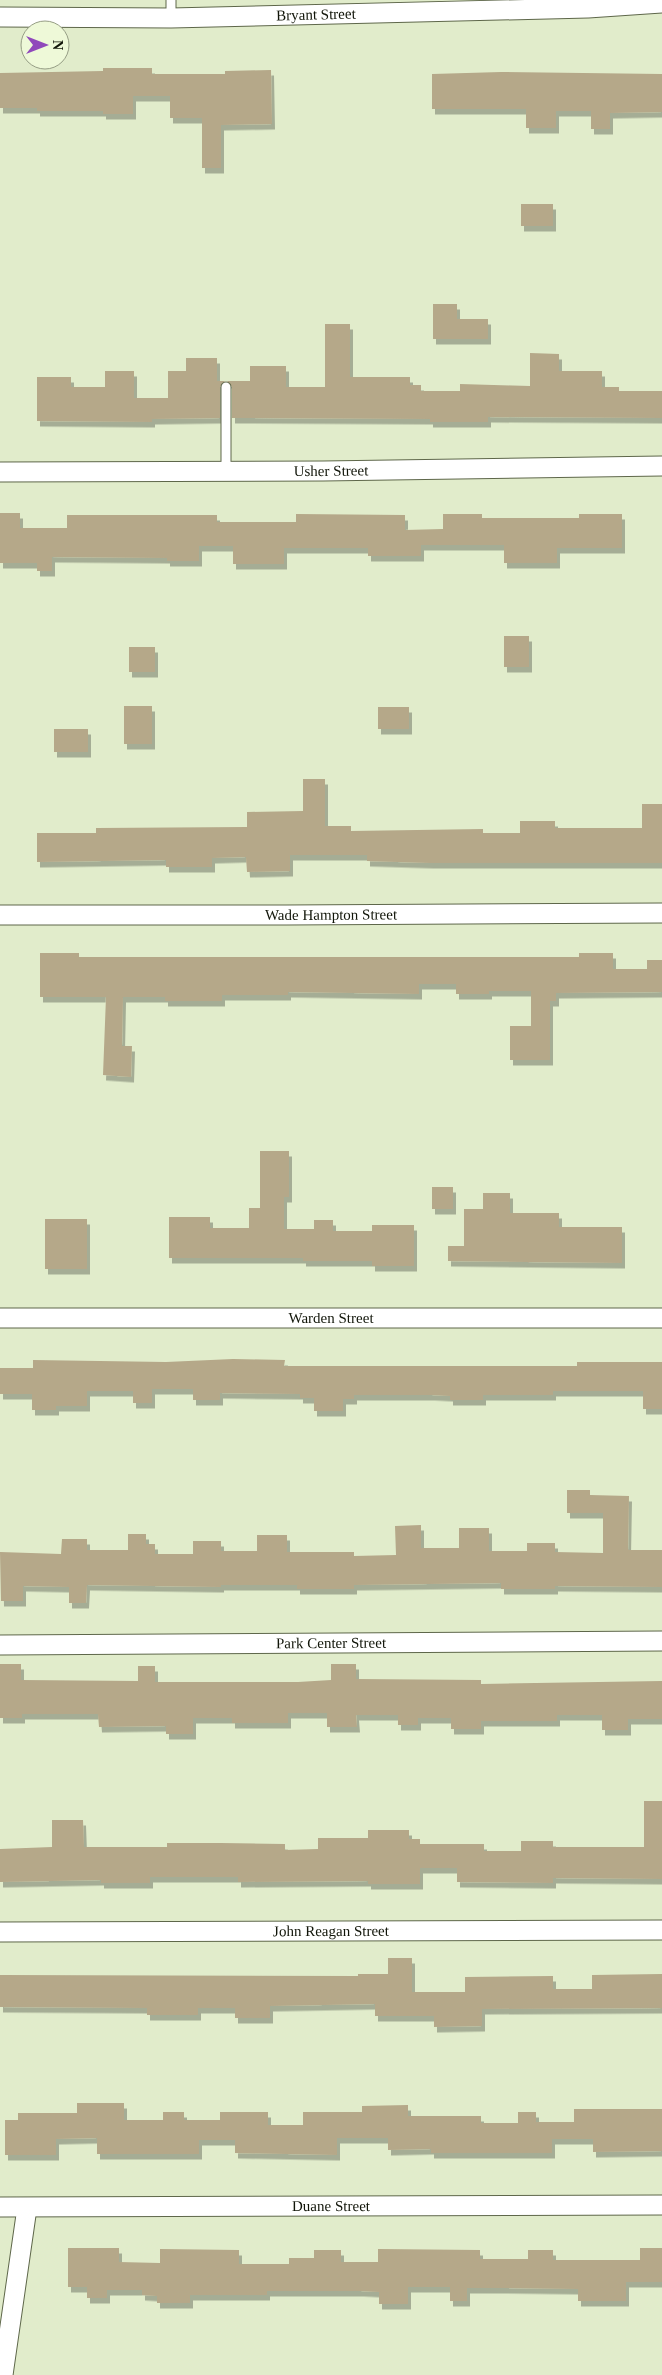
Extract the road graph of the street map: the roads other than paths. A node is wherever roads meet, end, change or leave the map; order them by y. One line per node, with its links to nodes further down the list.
1 (662, 4): 2 (street, Bryant Street)
2 (171, 9): 3 (street, Bryant Street)
3 (0, 17)
4 (226, 387): 6 (lane)
5 (662, 466): 6 (street, Usher Street)
6 (226, 471): 7 (street, Usher Street)
7 (0, 472)
8 (662, 913): 9 (street, Wade Hampton Street)
9 (0, 914)
10 (0, 1318): 11 (street, Warden Street)
11 (662, 1318)
12 (662, 1641): 13 (street, Park Center Street)
13 (0, 1645)
14 (662, 1930): 15 (street, John Reagan Street)
15 (0, 1932)
16 (662, 2205): 18 (street, Duane Street)
17 (0, 2207): 18 (street, Duane Street)
18 (27, 2208): 19 (street)
19 (3, 2375)

